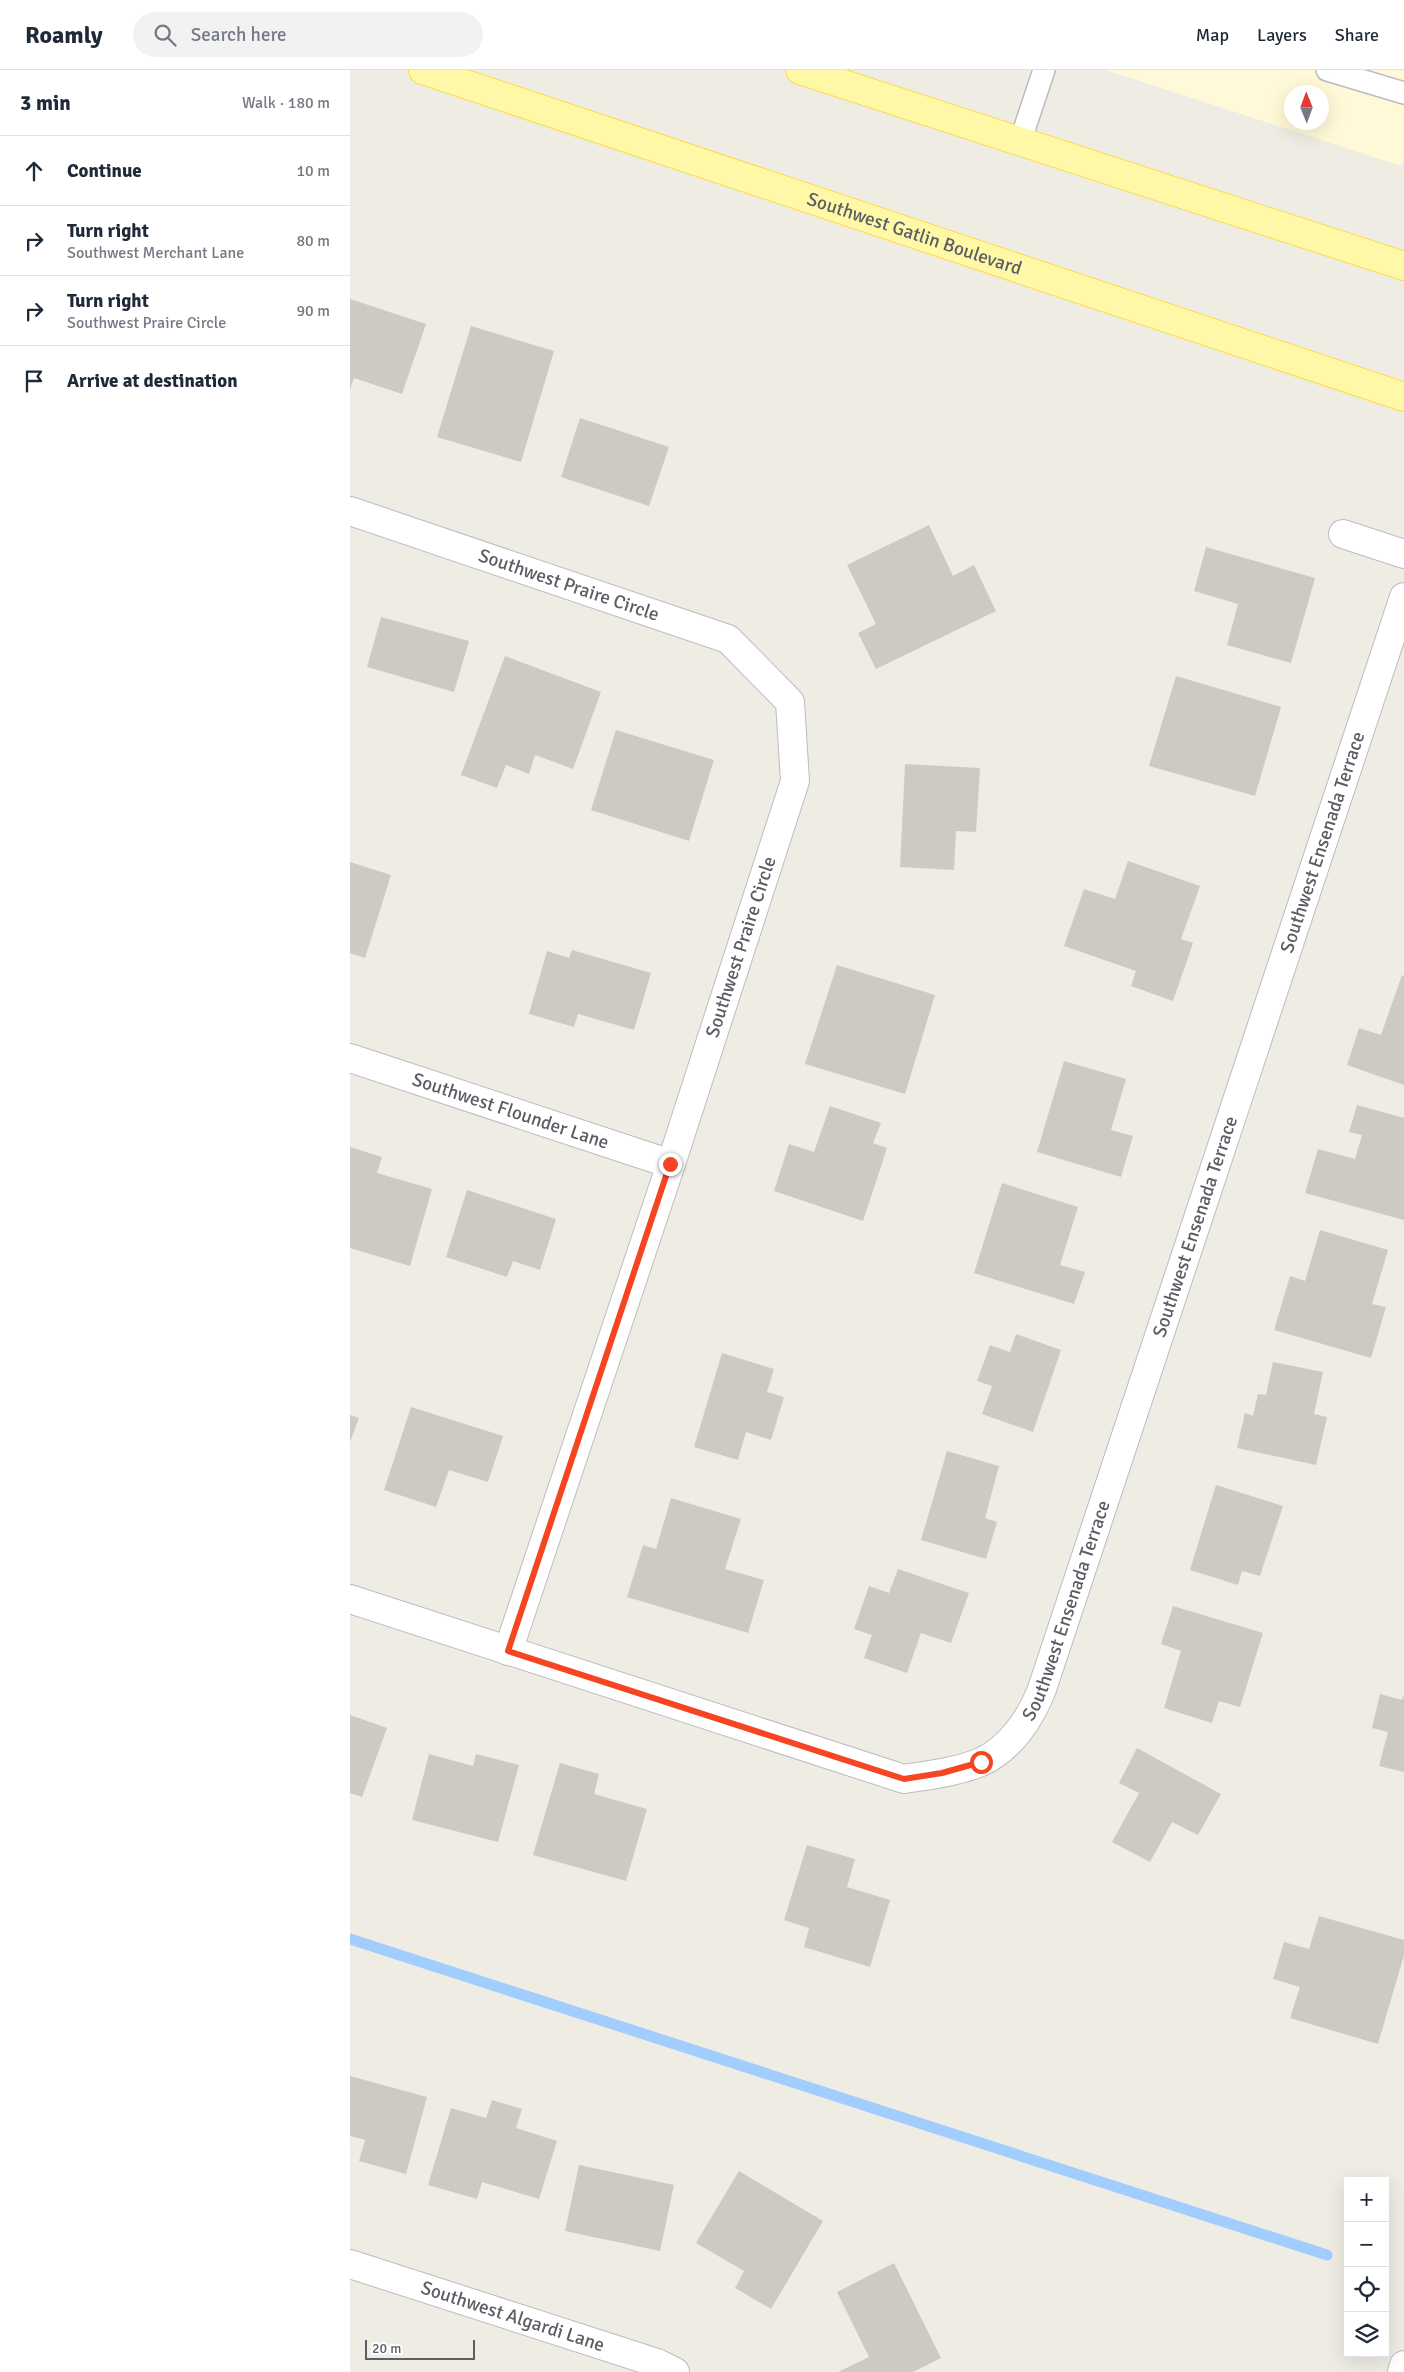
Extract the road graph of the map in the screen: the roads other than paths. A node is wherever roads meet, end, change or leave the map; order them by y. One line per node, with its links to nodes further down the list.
1 (424, 70): 8 (main road, Southwest Gatlin Boulevard)
2 (800, 70): 6 (main road)
3 (1044, 70): 6 (lane)
4 (1327, 70): 5 (lane)
5 (1404, 94)
6 (1020, 142): 7 (main road)
7 (1404, 266)
8 (1404, 397)
9 (350, 511): 14 (street, Southwest Praire Circle)
10 (1343, 534): 11 (street)
11 (1404, 554)
12 (1404, 598): 16 (street, Southwest Ensenada Terrace)
13 (350, 1058): 14 (street, Southwest Flounder Lane)
14 (670, 1164): 16 (street, Southwest Praire Circle)
15 (350, 1599): 16 (street)
16 (508, 1651)
17 (350, 2264): 19 (street, Southwest Algardi Lane)
18 (1404, 2365): 20 (street)
19 (675, 2372)
20 (1402, 2372)

